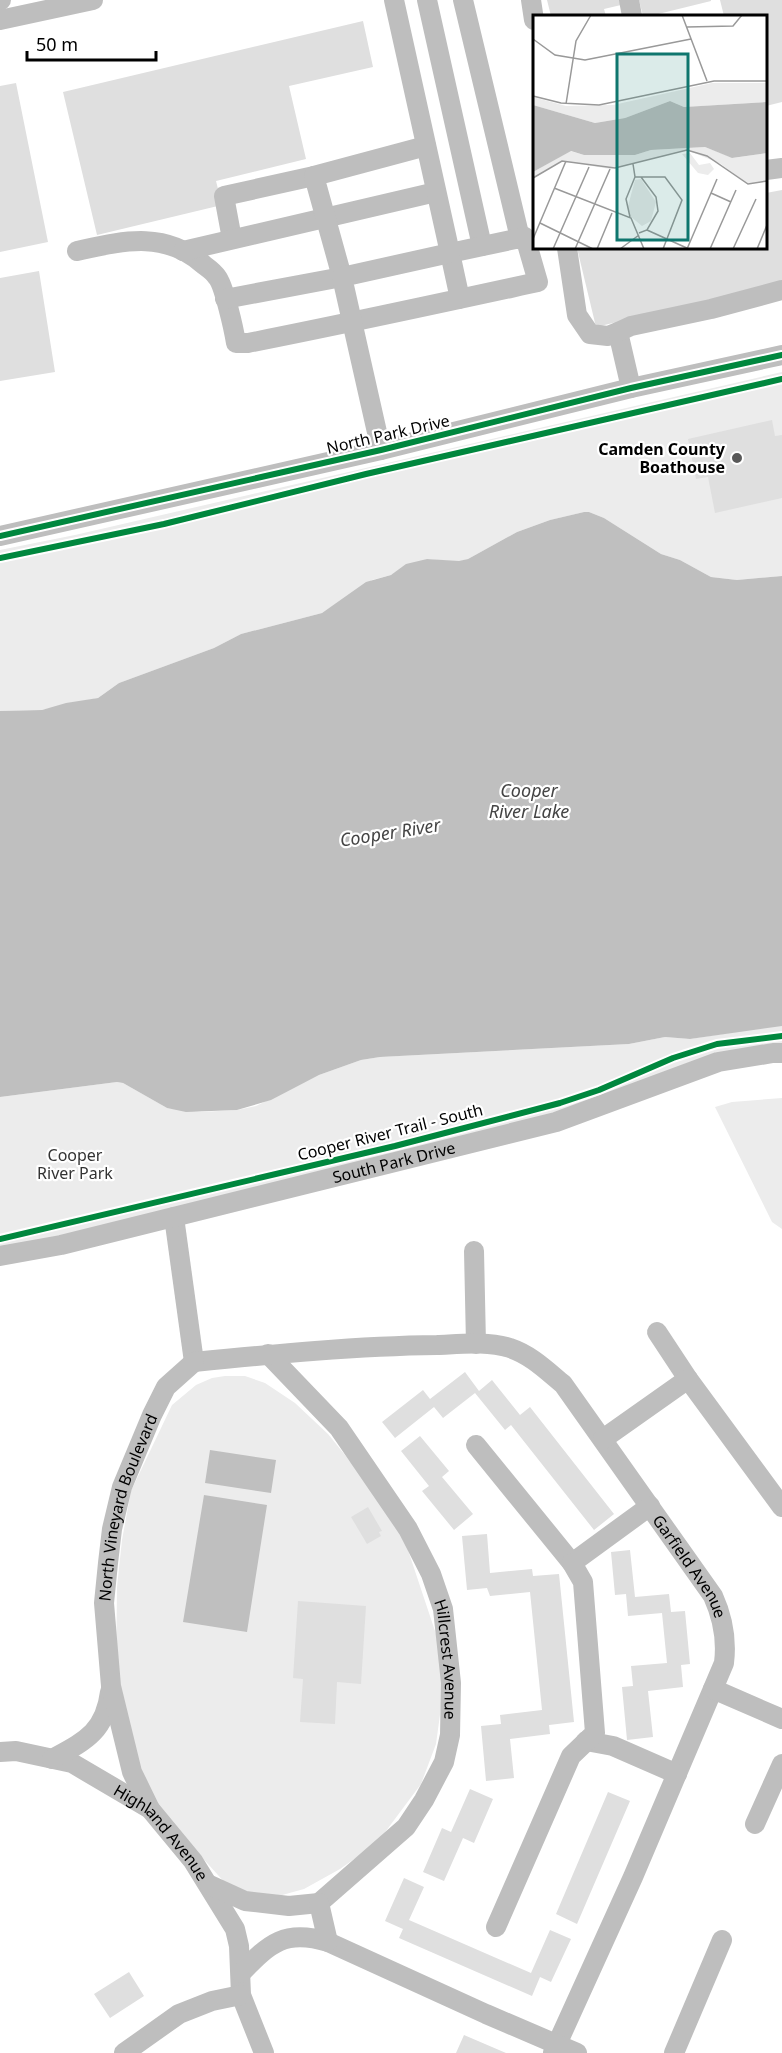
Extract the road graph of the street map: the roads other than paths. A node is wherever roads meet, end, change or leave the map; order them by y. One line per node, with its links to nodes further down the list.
1 (93, 0): 9 (street)
2 (394, 0): 10 (street)
3 (428, 0): 18 (street)
4 (463, 0): 16 (street)
5 (531, 0): 7 (street)
6 (629, 0): 8 (street)
7 (533, 15)
8 (632, 15)
9 (0, 20)
10 (426, 146): 13 (street); 14 (street)
11 (782, 168): 12 (street)
12 (767, 170)
13 (314, 176): 15 (street); 17 (street)
14 (436, 192): 15 (street); 22 (street)
15 (325, 218): 17 (street); 23 (street)
16 (520, 238): 18 (street); 26 (street)
17 (232, 239): 21 (street)
18 (482, 246): 22 (street)
19 (567, 249): 28 (street)
20 (77, 250): 21 (street)
21 (183, 251): 25 (street)
22 (450, 253): 23 (street); 26 (street)
23 (342, 277): 25 (street); 27 (street)
24 (782, 291): 28 (street)
25 (225, 299): 27 (street)
26 (460, 299): 27 (street)
27 (352, 323): 31 (street)
28 (618, 332): 30 (street)
29 (782, 355): 30 (street, North Park Drive)
30 (631, 388): 31 (street, North Park Drive)
31 (381, 450): 32 (street, North Park Drive)
32 (0, 536)
33 (782, 1053): 34 (street, South Park Drive)
34 (174, 1217): 36 (street, South Park Drive); 40 (street)
35 (474, 1251): 38 (street)
36 (0, 1256)
37 (657, 1332): 41 (street)
38 (476, 1344): 39 (street, Garfield Avenue); 42 (street, Garfield Avenue)
39 (268, 1354): 40 (street, Garfield Avenue); 58 (street, Hillcrest Avenue)
40 (194, 1362): 47 (street, North Vineyard Boulevard)
41 (688, 1379): 42 (street); 45 (street)
42 (603, 1439): 44 (street, Garfield Avenue)
43 (476, 1445): 46 (street)
44 (650, 1506): 46 (street); 48 (street, Garfield Avenue)
45 (782, 1507)
46 (572, 1563): 50 (street)
47 (111, 1686): 52 (street); 55 (street, North Vineyard Boulevard)
48 (713, 1689): 49 (street); 54 (street, Garfield Avenue)
49 (782, 1719)
50 (586, 1741): 54 (street); 59 (street)
51 (0, 1752): 52 (street, Highland Avenue)
52 (52, 1759): 55 (street, Highland Avenue)
53 (782, 1764): 56 (street)
54 (677, 1774): 64 (street, Garfield Avenue)
55 (150, 1809): 57 (street, Highland Avenue)
56 (755, 1824)
57 (210, 1885): 58 (street, Highland Avenue); 62 (street)
58 (319, 1904): 61 (street)
59 (496, 1927)
60 (722, 1940): 68 (street)
61 (328, 1942): 62 (street); 64 (street)
62 (241, 1973): 63 (street)
63 (241, 1995): 65 (street); 66 (street)
64 (555, 2049): 67 (street)
65 (124, 2053)
66 (264, 2053)
67 (577, 2053)
68 (674, 2053)

